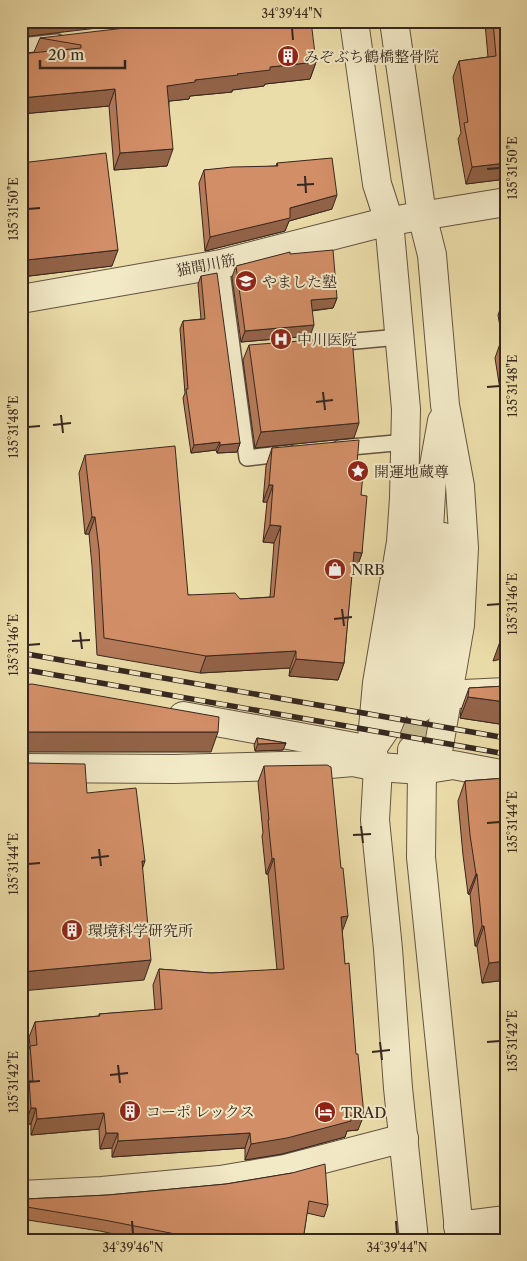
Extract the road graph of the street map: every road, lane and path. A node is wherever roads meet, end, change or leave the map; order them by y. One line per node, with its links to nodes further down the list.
1 (354, 21): 7 (street)
2 (394, 21): 6 (street)
3 (70, 41): 4 (lane)
4 (21, 46)
5 (506, 202): 6 (street)
6 (422, 215): 7 (street, 猫間川筋); 14 (street)
7 (389, 222): 8 (street, 猫間川筋); 10 (street)
8 (220, 264): 9 (street, 猫間川筋); 13 (lane)
9 (21, 299)
10 (399, 337): 11 (lane); 15 (street)
11 (317, 345)
12 (252, 350): 13 (lane)
13 (233, 352): 17 (lane)
14 (445, 405): 19 (street); 19 (street)
15 (406, 442): 16 (lane); 19 (street)
16 (325, 450)
17 (306, 452)
18 (506, 692): 19 (street)
19 (413, 694): 21 (street); 22 (street)
20 (157, 712): 21 (street)
21 (374, 758): 22 (street); 23 (street); 25 (street)
22 (417, 760): 24 (street); 28 (street)
23 (21, 768)
24 (506, 775)
25 (404, 1138): 26 (street); 29 (street)
26 (21, 1196)
27 (506, 1220): 28 (street)
28 (459, 1233)
29 (414, 1240)

